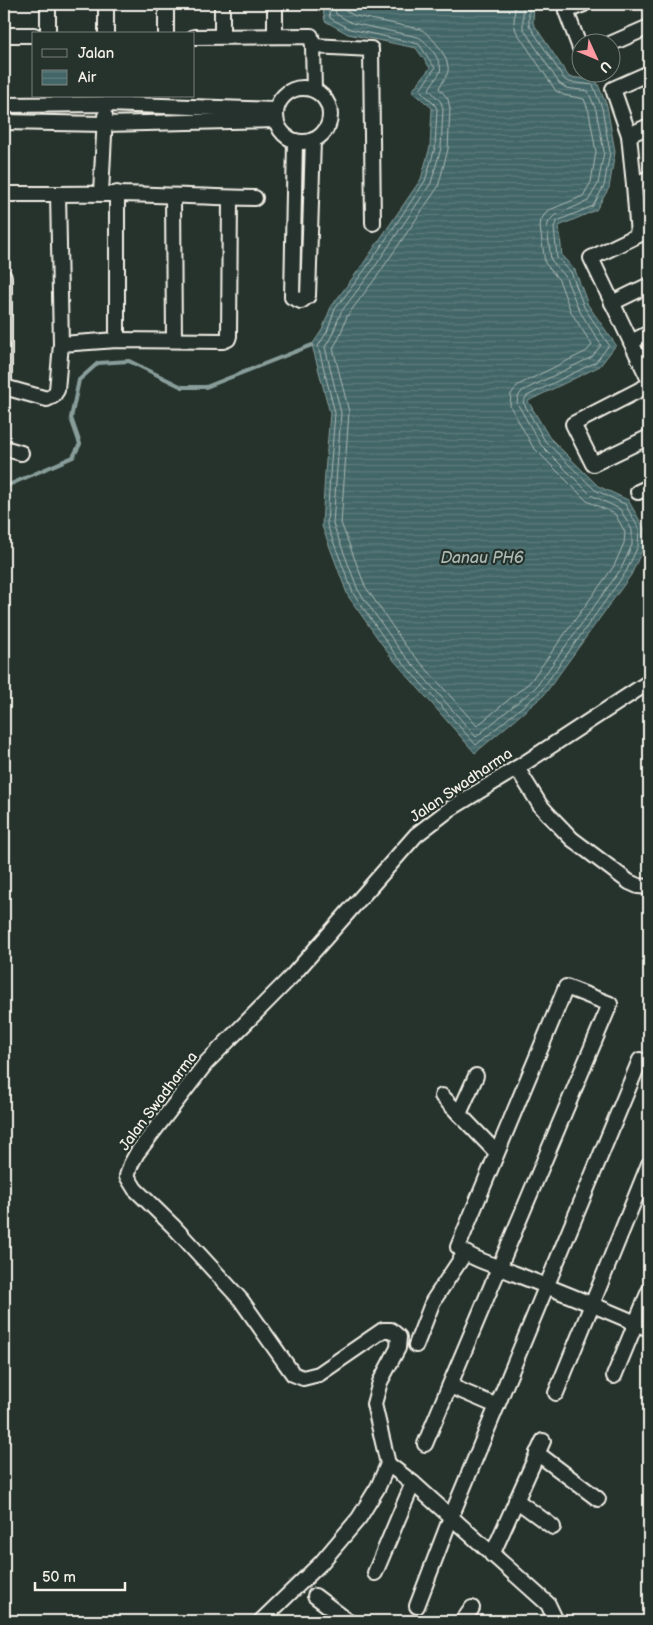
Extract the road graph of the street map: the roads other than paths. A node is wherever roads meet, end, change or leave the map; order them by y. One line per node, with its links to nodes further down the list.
1 (48, 4): 8 (street)
2 (106, 4): 9 (street)
3 (166, 4): 10 (street)
4 (222, 4): 14 (street)
5 (275, 4): 15 (street)
6 (582, 4): 11 (street)
7 (649, 27): 17 (street)
8 (48, 32)
9 (106, 32)
10 (166, 32)
11 (574, 32)
12 (4, 35): 13 (street)
13 (32, 35)
14 (222, 36): 15 (street); 16 (street)
15 (276, 36): 18 (street)
16 (195, 37)
17 (620, 40)
18 (312, 46): 20 (street); 39 (street)
19 (649, 73): 27 (street)
20 (314, 90): 23 (street); 28 (street)
21 (106, 100): 22 (street); 23 (street); 25 (street)
22 (4, 105)
23 (276, 115): 25 (street); 29 (street)
24 (4, 122): 25 (street)
25 (104, 124): 32 (street)
26 (649, 126): 27 (street)
27 (629, 135): 31 (street)
28 (313, 140): 29 (street); 29 (street)
29 (294, 141)
30 (649, 178): 31 (street)
31 (634, 185): 40 (street)
32 (102, 192): 34 (street); 35 (street)
33 (4, 194): 34 (street)
34 (58, 194): 48 (street)
35 (117, 194): 36 (street); 45 (street)
36 (173, 196): 37 (street); 46 (street)
37 (230, 198): 38 (street); 46 (street)
38 (255, 198)
39 (373, 223)
40 (644, 233): 43 (street)
41 (4, 277): 51 (street)
42 (649, 286): 43 (street)
43 (612, 303): 47 (street)
44 (649, 333): 47 (street)
45 (117, 340): 46 (street); 48 (street)
46 (174, 340)
47 (631, 342): 49 (street)
48 (61, 344): 51 (street)
49 (649, 380)
50 (649, 385): 52 (street)
51 (4, 387)
52 (649, 437)
53 (4, 448): 54 (street)
54 (21, 453)
55 (649, 682): 56 (street, Jalan Swadharma)
56 (517, 768): 57 (street); 77 (street, Jalan Swadharma)
57 (649, 887)
58 (644, 1065): 66 (street)
59 (476, 1076): 61 (street)
60 (442, 1096): 61 (street)
61 (459, 1114): 62 (street)
62 (496, 1152): 64 (street); 65 (street)
63 (649, 1164): 68 (street)
64 (465, 1253): 65 (street); 71 (street)
65 (500, 1267): 66 (street); 73 (street)
66 (546, 1286): 68 (street); 75 (street)
67 (649, 1291): 69 (street)
68 (592, 1305): 69 (street); 74 (street)
69 (636, 1323): 70 (street); 72 (street)
70 (649, 1329)
71 (416, 1345)
72 (614, 1376)
73 (450, 1386): 75 (street); 76 (street)
74 (556, 1393)
75 (497, 1406): 81 (street)
76 (425, 1444)
77 (388, 1464): 78 (street); 88 (street)
78 (413, 1483): 81 (street); 84 (street)
79 (598, 1499): 80 (street)
80 (516, 1500): 82 (street); 83 (street)
81 (451, 1517): 83 (street); 86 (street)
82 (553, 1526)
83 (492, 1555): 91 (street)
84 (375, 1574)
85 (315, 1596): 89 (street)
86 (417, 1606)
87 (472, 1608): 90 (street)
88 (261, 1621)
89 (348, 1621)
90 (463, 1621)
91 (556, 1621)

